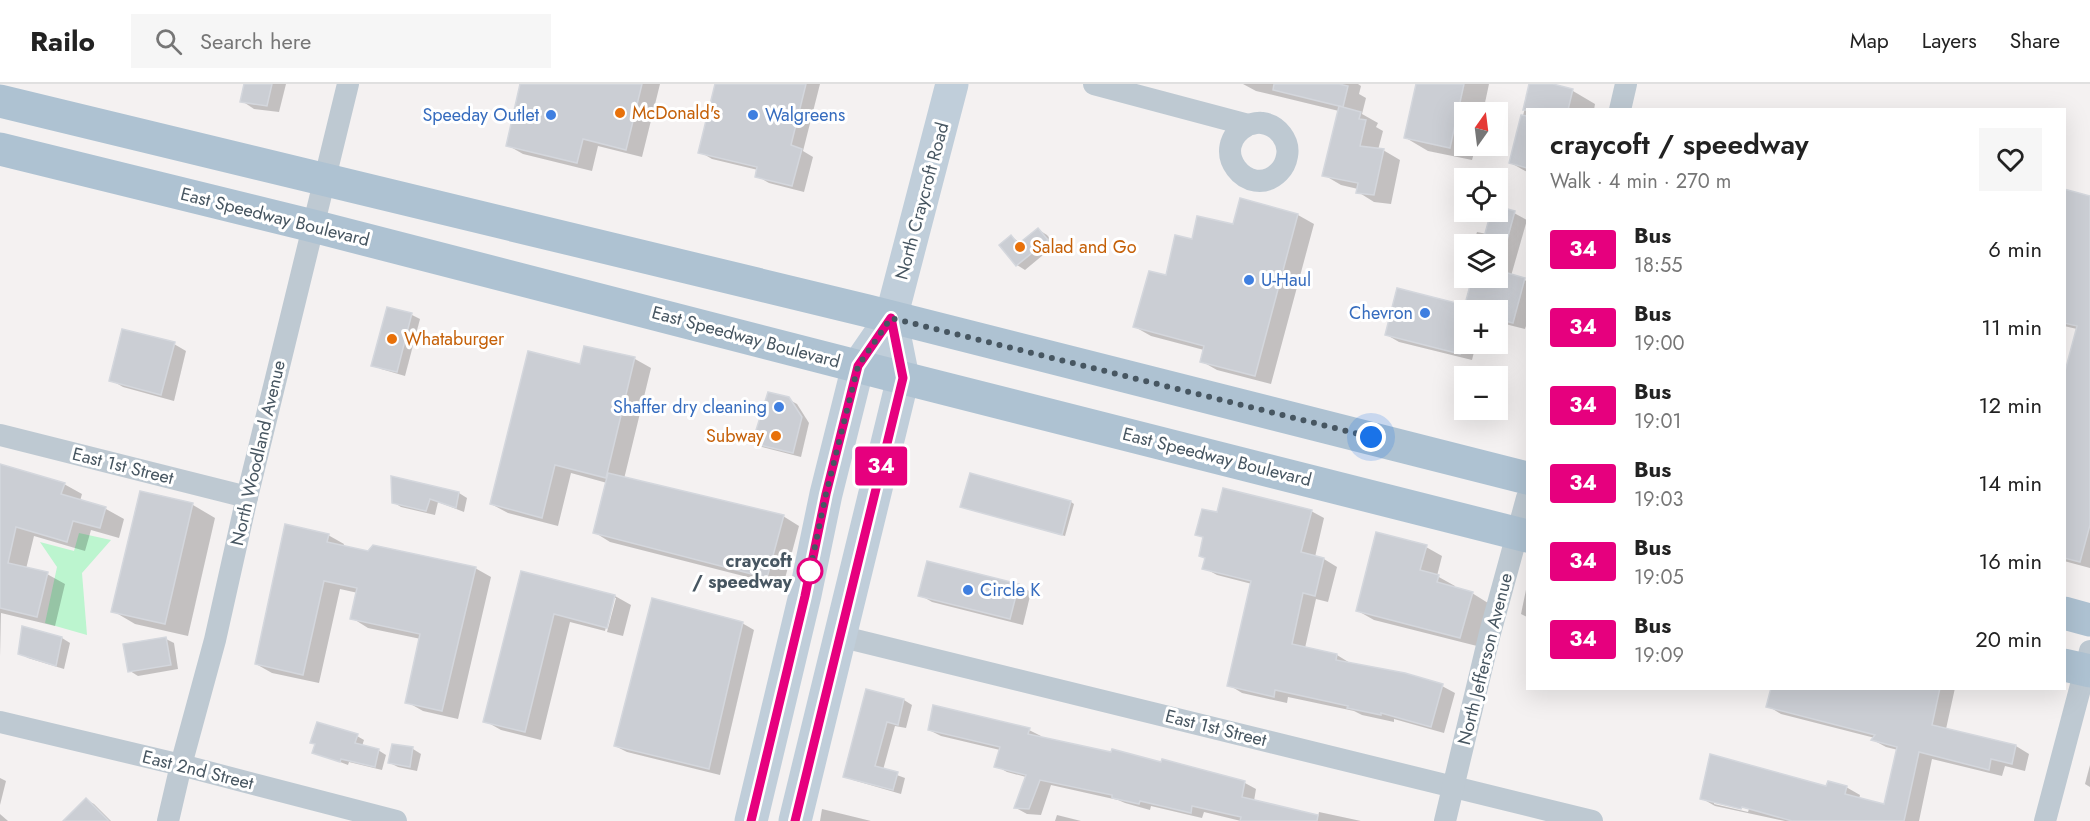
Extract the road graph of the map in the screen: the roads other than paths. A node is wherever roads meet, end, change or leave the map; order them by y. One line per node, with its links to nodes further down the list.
1 (348, 84): 9 (street, North Woodland Avenue)
2 (952, 84): 11 (main road, North Craycroft Road)
3 (1094, 84): 7 (street)
4 (1626, 84): 6 (street)
5 (0, 101): 9 (main road)
6 (1620, 108)
7 (1248, 125)
8 (0, 149): 10 (main road, East Speedway Boulevard)
9 (324, 180): 10 (street, North Woodland Avenue); 11 (main road)
10 (313, 226): 12 (main road, East Speedway Boulevard); 16 (street, North Woodland Avenue)
11 (891, 318): 12 (main road, North Craycroft Road); 13 (main road, North Craycroft Road); 15 (main road)
12 (858, 366): 13 (main road, East Speedway Boulevard); 28 (main road, North Craycroft Road)
13 (903, 378): 18 (main road, East Speedway Boulevard); 21 (main road, North Craycroft Road)
14 (0, 435): 16 (street, East 1st Street)
15 (1526, 478)
16 (247, 497): 24 (street, North Woodland Avenue)
17 (1526, 507): 18 (street, North Jefferson Avenue)
18 (1523, 534): 25 (street, North Jefferson Avenue)
19 (2066, 614): 20 (main road)
20 (2090, 620)
21 (840, 636): 25 (street, East 1st Street); 29 (main road, North Craycroft Road)
22 (2082, 664): 32 (street)
23 (0, 722): 24 (street, East 2nd Street)
24 (181, 765): 26 (street, North Woodland Avenue); 27 (street, East 2nd Street)
25 (1453, 787): 30 (street, North Jefferson Avenue); 31 (street, East 1st Street)
26 (168, 821)
27 (396, 821)
28 (751, 821)
29 (795, 821)
30 (1445, 821)
31 (1592, 821)
32 (2045, 821)

